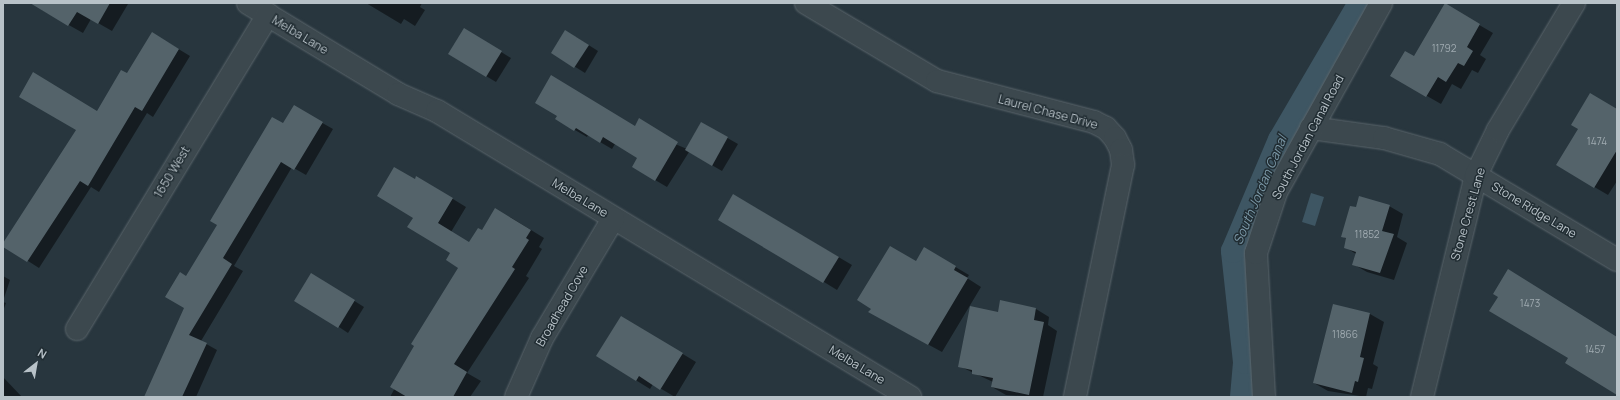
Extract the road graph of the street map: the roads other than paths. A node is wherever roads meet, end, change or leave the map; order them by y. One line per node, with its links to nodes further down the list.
1 (248, 3): 5 (street, Melba Lane)
2 (806, 3): 13 (street, Laurel Chase Drive)
3 (1381, 3): 6 (street, South Jordan Canal Road)
4 (1574, 3): 7 (street, Stone Crest Lane)
5 (268, 15): 8 (street, Melba Lane); 10 (street, 1650 West)
6 (1311, 128): 7 (street, Stone Ridge Lane); 14 (street, South Jordan Canal Road)
7 (1476, 175): 9 (street, Stone Ridge Lane); 15 (street, Stone Crest Lane)
8 (613, 218): 11 (street, Broadhead Cove); 12 (street, Melba Lane)
9 (1617, 260)
10 (77, 329)
11 (516, 397)
12 (910, 397)
13 (1075, 397)
14 (1264, 397)
15 (1422, 397)

